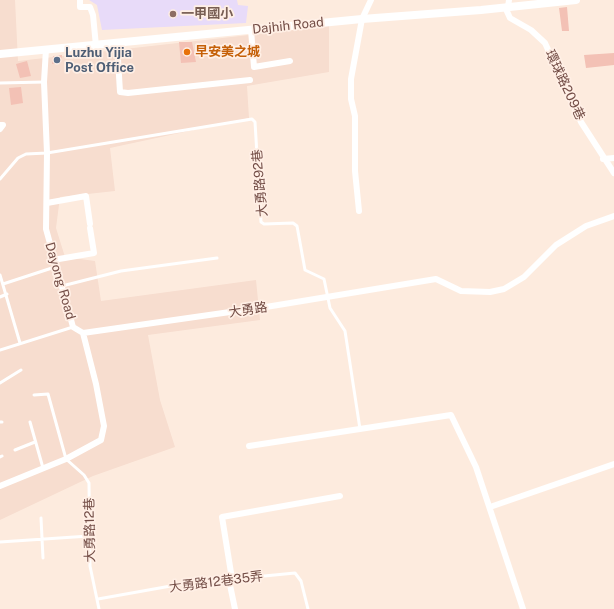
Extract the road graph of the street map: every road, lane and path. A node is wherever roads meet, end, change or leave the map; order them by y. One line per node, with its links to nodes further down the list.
1 (80, 0): 8 (street)
2 (371, 0): 5 (street)
3 (576, 0): 4 (street, Dajhih Road)
4 (508, 5): 5 (street, Dajhih Road); 19 (street, 環球路209巷)
5 (362, 19): 6 (street, Dajhih Road); 23 (street)
6 (251, 30): 7 (street, Dajhih Road); 11 (street)
7 (117, 43): 8 (street, Dajhih Road); 12 (street)
8 (96, 46): 9 (street, Dajhih Road)
9 (46, 49): 10 (street, Dajhih Road); 13 (street, Dayong Road)
10 (0, 54)
11 (290, 61)
12 (250, 80)
13 (44, 82): 14 (lane); 17 (street, Dayong Road)
14 (0, 83)
15 (0, 125): 16 (street)
16 (0, 129)
17 (47, 153): 21 (lane); 22 (street, Dayong Road); 33 (lane, 大勇路92巷)
18 (614, 158): 19 (street)
19 (604, 159): 20 (street, 環球路209巷)
20 (614, 173)
21 (0, 179)
22 (47, 203): 26 (street, Dayong Road); 26 (street)
23 (359, 211)
24 (614, 216): 33 (street, 大勇路)
25 (218, 258): 30 (lane)
26 (53, 260): 27 (street, Dayong Road)
27 (55, 268): 29 (lane); 30 (street, Dayong Road)
28 (0, 275): 29 (lane)
29 (3, 284): 31 (lane)
30 (61, 287): 34 (street, Dayong Road)
31 (7, 294): 32 (lane); 36 (lane)
32 (0, 296)
33 (328, 296): 35 (street, 大勇路); 42 (lane, 大勇路92巷)
34 (73, 327): 35 (street, Dayong Road); 36 (lane)
35 (83, 333): 46 (street, Dayong Road)
36 (20, 343): 37 (lane)
37 (0, 350)
38 (20, 370): 39 (lane)
39 (0, 383)
40 (34, 395): 46 (lane)
41 (30, 422): 43 (lane)
42 (360, 429): 44 (street); 51 (street)
43 (36, 442): 45 (lane); 48 (lane)
44 (250, 446)
45 (15, 450)
46 (66, 459): 48 (street, Dayong Road); 53 (lane, 大勇路12巷)
47 (614, 464): 51 (street)
48 (43, 468): 49 (street, Dayong Road)
49 (0, 486)
50 (340, 496): 57 (street)
51 (490, 507): 62 (street)
52 (41, 518): 54 (lane)
53 (89, 536): 54 (lane); 58 (lane, 大勇路12巷)
54 (42, 538): 55 (lane); 56 (lane)
55 (0, 542)
56 (43, 558)
57 (232, 579): 58 (lane, 大勇路12巷35弄); 60 (street); 61 (lane, 大勇路12巷35弄)
58 (98, 599): 59 (lane, 大勇路12巷)
59 (99, 609)
60 (235, 609)
61 (308, 609)
62 (523, 609)

